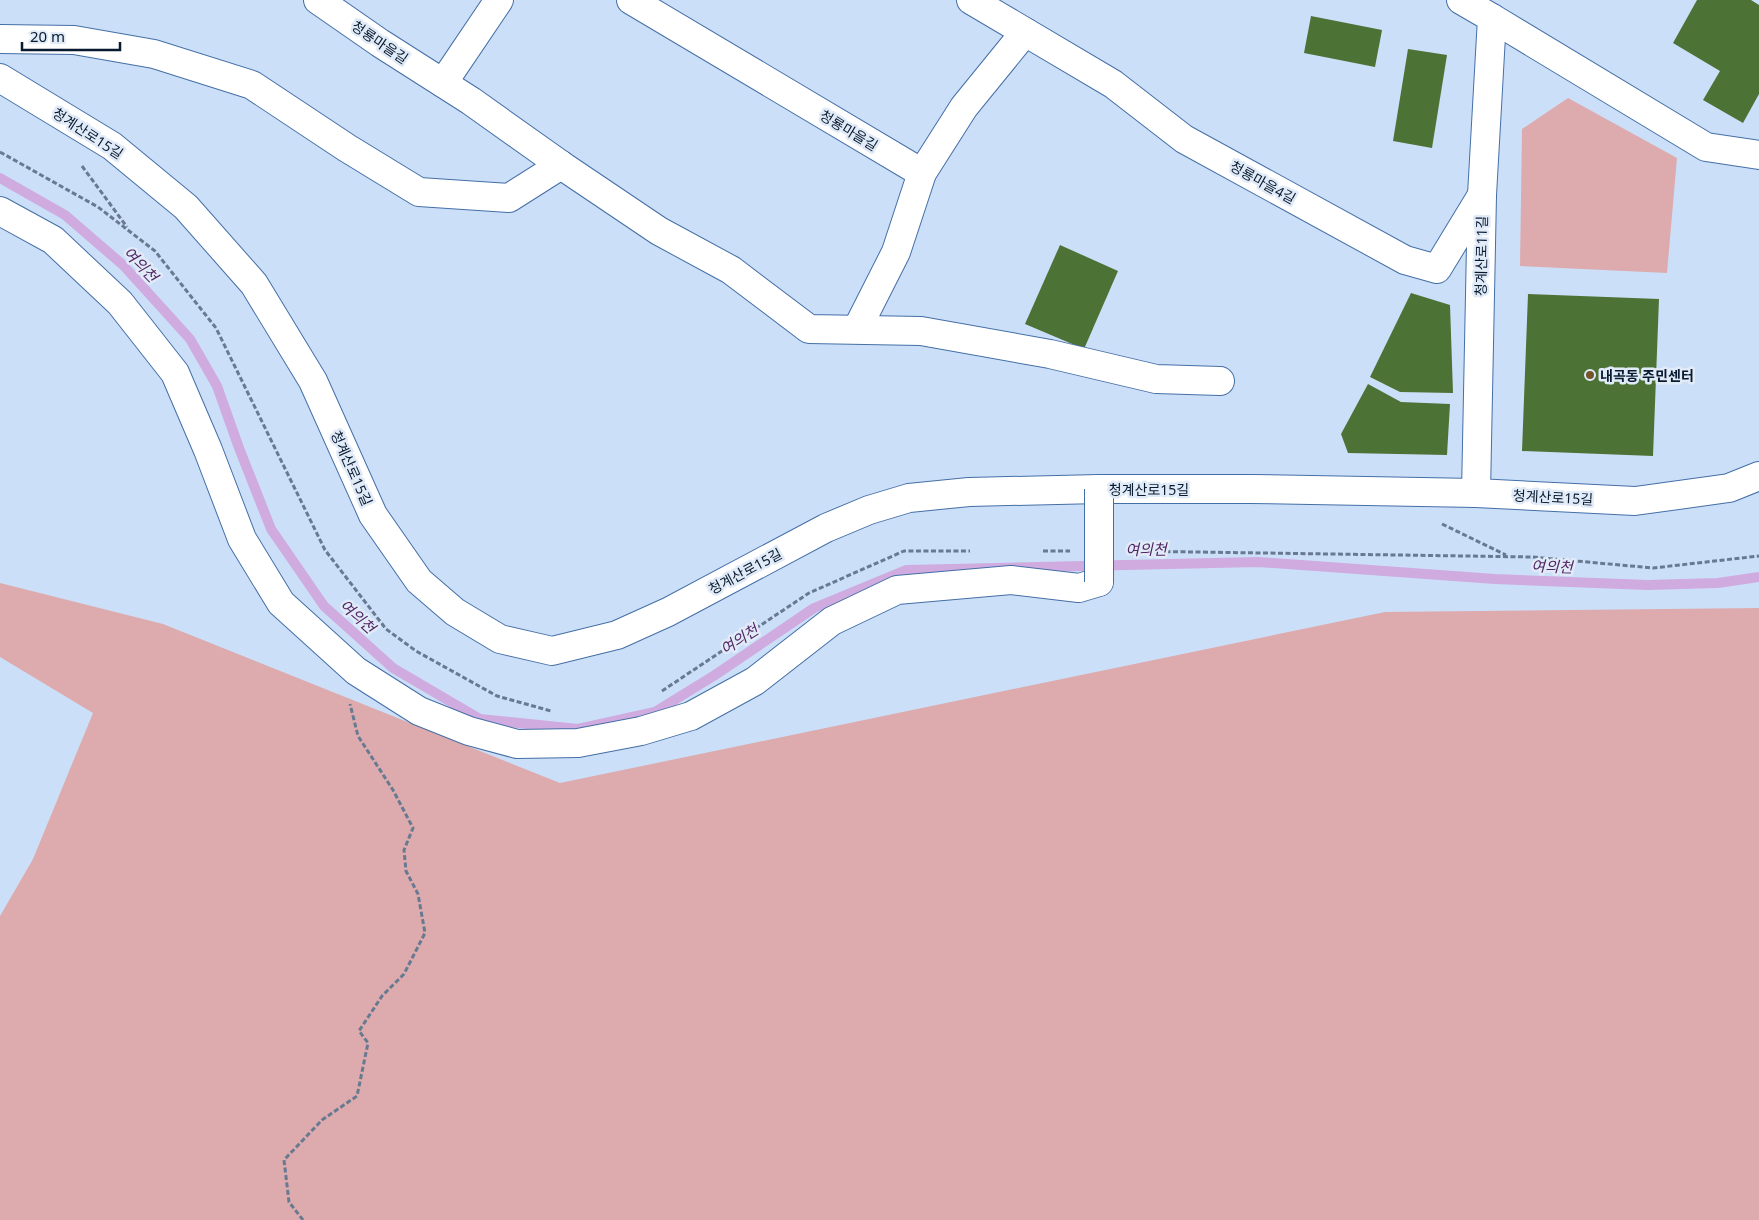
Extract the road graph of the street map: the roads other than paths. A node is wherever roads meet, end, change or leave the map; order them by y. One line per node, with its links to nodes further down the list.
1 (318, 0): 10 (street, 청룡마을길)
2 (499, 0): 10 (street)
3 (630, 0): 13 (street, 청룡마을길)
4 (971, 0): 7 (street, 청룡마을4길)
5 (1461, 0): 6 (street)
6 (1492, 18): 11 (street); 14 (street, 청계산로11길)
7 (1025, 32): 13 (street); 14 (street, 청룡마을4길)
8 (0, 39): 12 (street)
9 (0, 78): 19 (street, 청계산로15길)
10 (443, 83): 12 (street, 청룡마을길)
11 (1759, 155)
12 (561, 165): 16 (street, 청룡마을길)
13 (922, 173): 16 (street)
14 (1482, 195): 20 (street, 청계산로11길)
15 (0, 211): 19 (street, bridge)
16 (857, 329): 17 (street, 청룡마을길)
17 (1220, 381)
18 (1759, 476): 20 (street, 청계산로15길)
19 (1098, 489): 20 (street, 청계산로15길)
20 (1476, 493)

